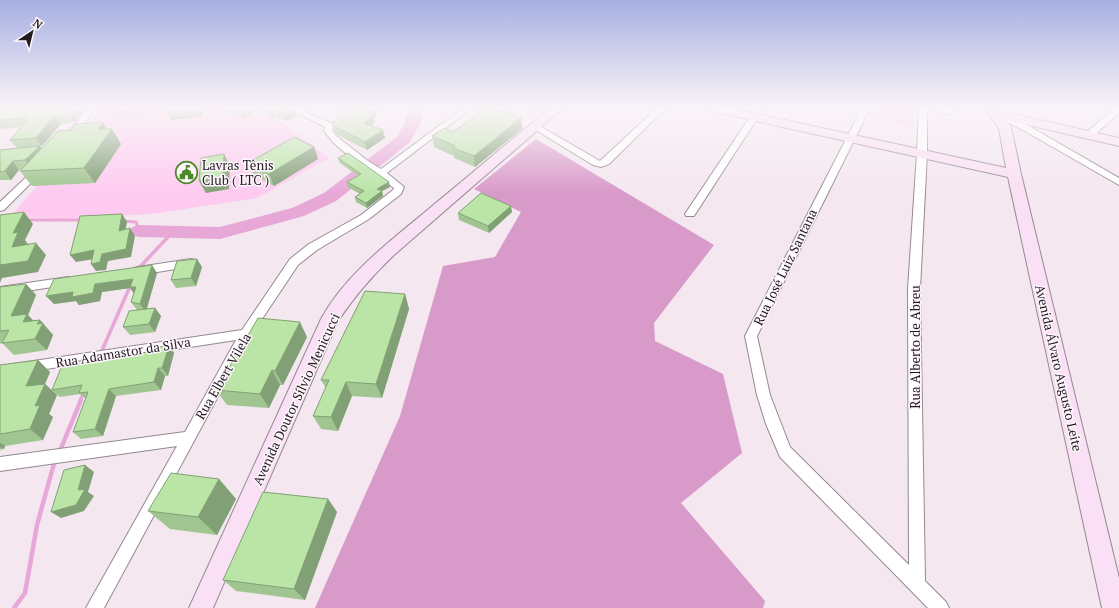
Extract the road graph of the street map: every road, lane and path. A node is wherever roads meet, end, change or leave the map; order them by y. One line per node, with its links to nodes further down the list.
1 (70, 136): 14 (street)
2 (330, 136): 17 (street)
3 (427, 136): 17 (street)
4 (524, 136): 32 (street, Avenida Doutor Sílvio Menicucci)
5 (551, 136): 6 (street)
6 (633, 136)
7 (740, 136): 21 (street)
8 (922, 136): 15 (street, Rua Alberto de Abreu)
9 (1009, 136): 18 (street, Avenida Álvaro Augusto Leite)
10 (1040, 136): 19 (street)
11 (1098, 136): 13 (street)
12 (850, 137): 15 (street); 30 (street, Rua José Luiz Santana)
13 (1119, 142)
14 (64, 144)
15 (922, 153): 18 (street); 30 (street, Rua Alberto de Abreu)
16 (49, 160): 20 (street)
17 (377, 171): 26 (street, Rua Elbert Vilela)
18 (1014, 174): 34 (street, Avenida Álvaro Augusto Leite)
19 (1119, 182)
20 (0, 208)
21 (690, 214)
22 (194, 262): 23 (street)
23 (124, 273)
24 (78, 280): 25 (street)
25 (0, 291)
26 (246, 334): 27 (street, Rua Adamastor da Silva); 28 (street, Rua Elbert Vilela)
27 (0, 371)
28 (187, 438): 29 (street); 31 (street, Rua Elbert Vilela)
29 (0, 464)
30 (917, 586): 33 (street, Rua José Luiz Santana)
31 (95, 608)
32 (201, 608)
33 (940, 608)
34 (1114, 608)

